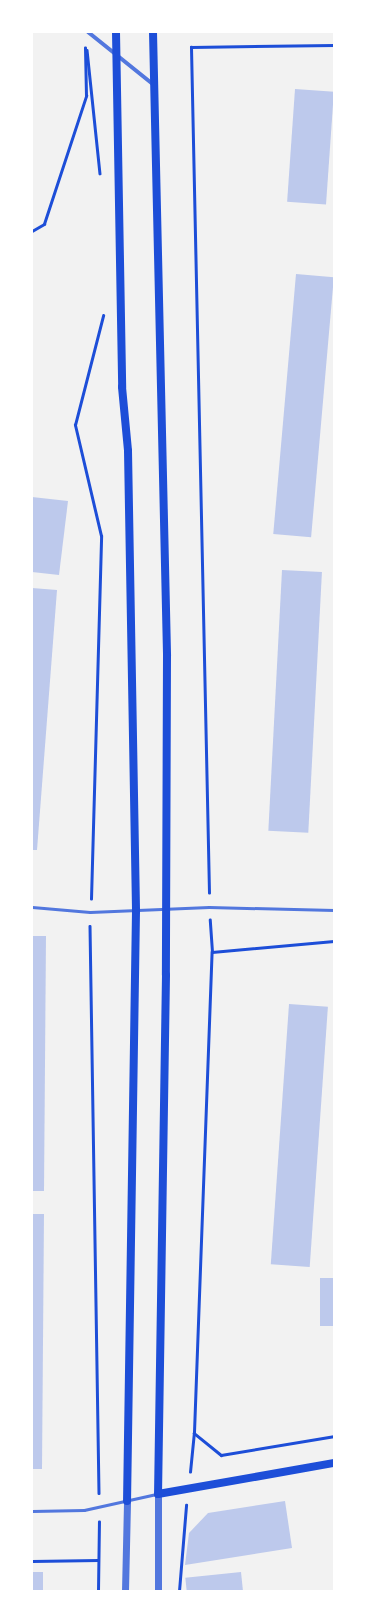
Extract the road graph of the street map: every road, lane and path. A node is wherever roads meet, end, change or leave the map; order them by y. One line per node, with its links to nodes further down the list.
1 (88, 32): 5 (street)
2 (116, 32): 5 (main road)
3 (153, 32): 6 (main road)
4 (334, 45): 11 (path)
5 (117, 55): 6 (street); 14 (main road)
6 (154, 85): 12 (main road)
7 (101, 180): 8 (path)
8 (32, 231)
9 (104, 311): 15 (path)
10 (32, 907): 15 (lane)
11 (209, 907): 12 (lane); 13 (lane); 17 (path)
12 (165, 909): 14 (lane); 22 (main road)
13 (334, 910)
14 (136, 911): 15 (lane); 23 (main road)
15 (90, 912): 24 (path)
16 (334, 941): 17 (path)
17 (212, 952): 18 (path)
18 (194, 1432): 19 (path); 21 (path)
19 (334, 1436)
20 (334, 1464): 21 (main road)
21 (188, 1490): 22 (main road); 31 (path)
22 (158, 1494): 23 (lane); 30 (street)
23 (127, 1501): 24 (lane); 29 (street)
24 (99, 1507): 25 (lane); 26 (path)
25 (32, 1511)
26 (98, 1560): 27 (path); 28 (path)
27 (32, 1561)
28 (98, 1591)
29 (125, 1591)
30 (158, 1591)
31 (179, 1591)

